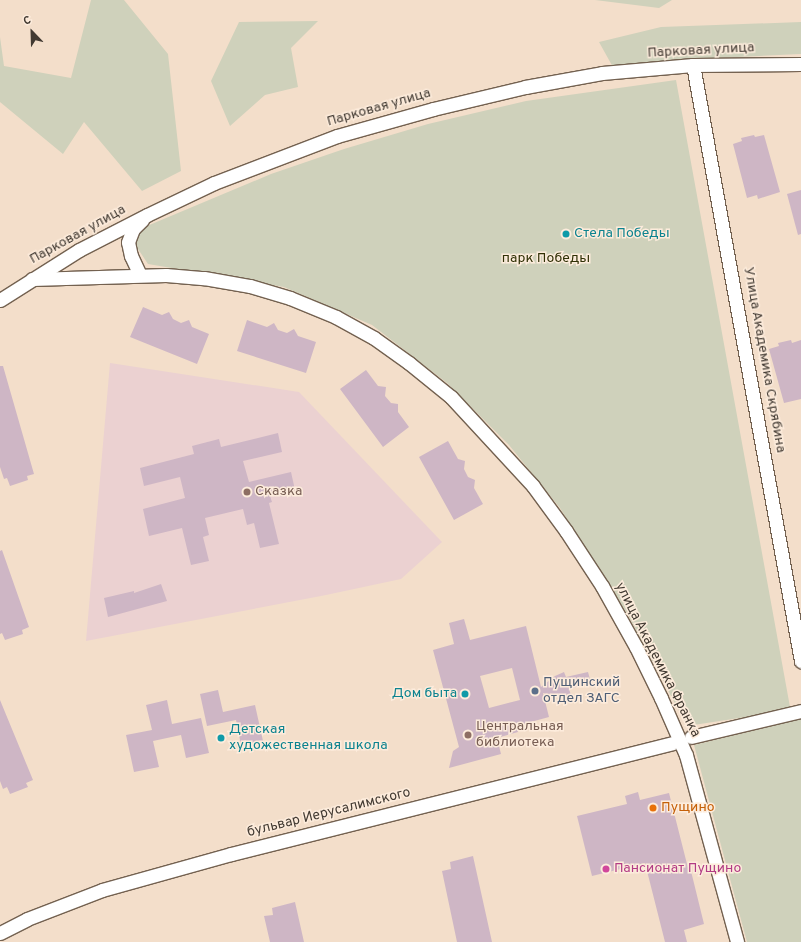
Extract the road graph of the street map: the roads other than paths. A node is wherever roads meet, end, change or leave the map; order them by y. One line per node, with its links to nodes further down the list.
1 (801, 64): 2 (street, Парковая улица)
2 (693, 65): 3 (street, Парковая улица); 7 (street, Улица Академика Скрябина)
3 (147, 215): 4 (street); 5 (street, Парковая улица)
4 (140, 275): 5 (street, улица Академика Франка); 12 (street, улица Академика Франка)
5 (32, 279): 6 (street, Парковая улица)
6 (0, 300)
7 (801, 661)
8 (801, 711): 9 (street)
9 (691, 737)
10 (672, 743): 11 (street, бульвар Иерусалимского)
11 (0, 933)
12 (737, 942)

